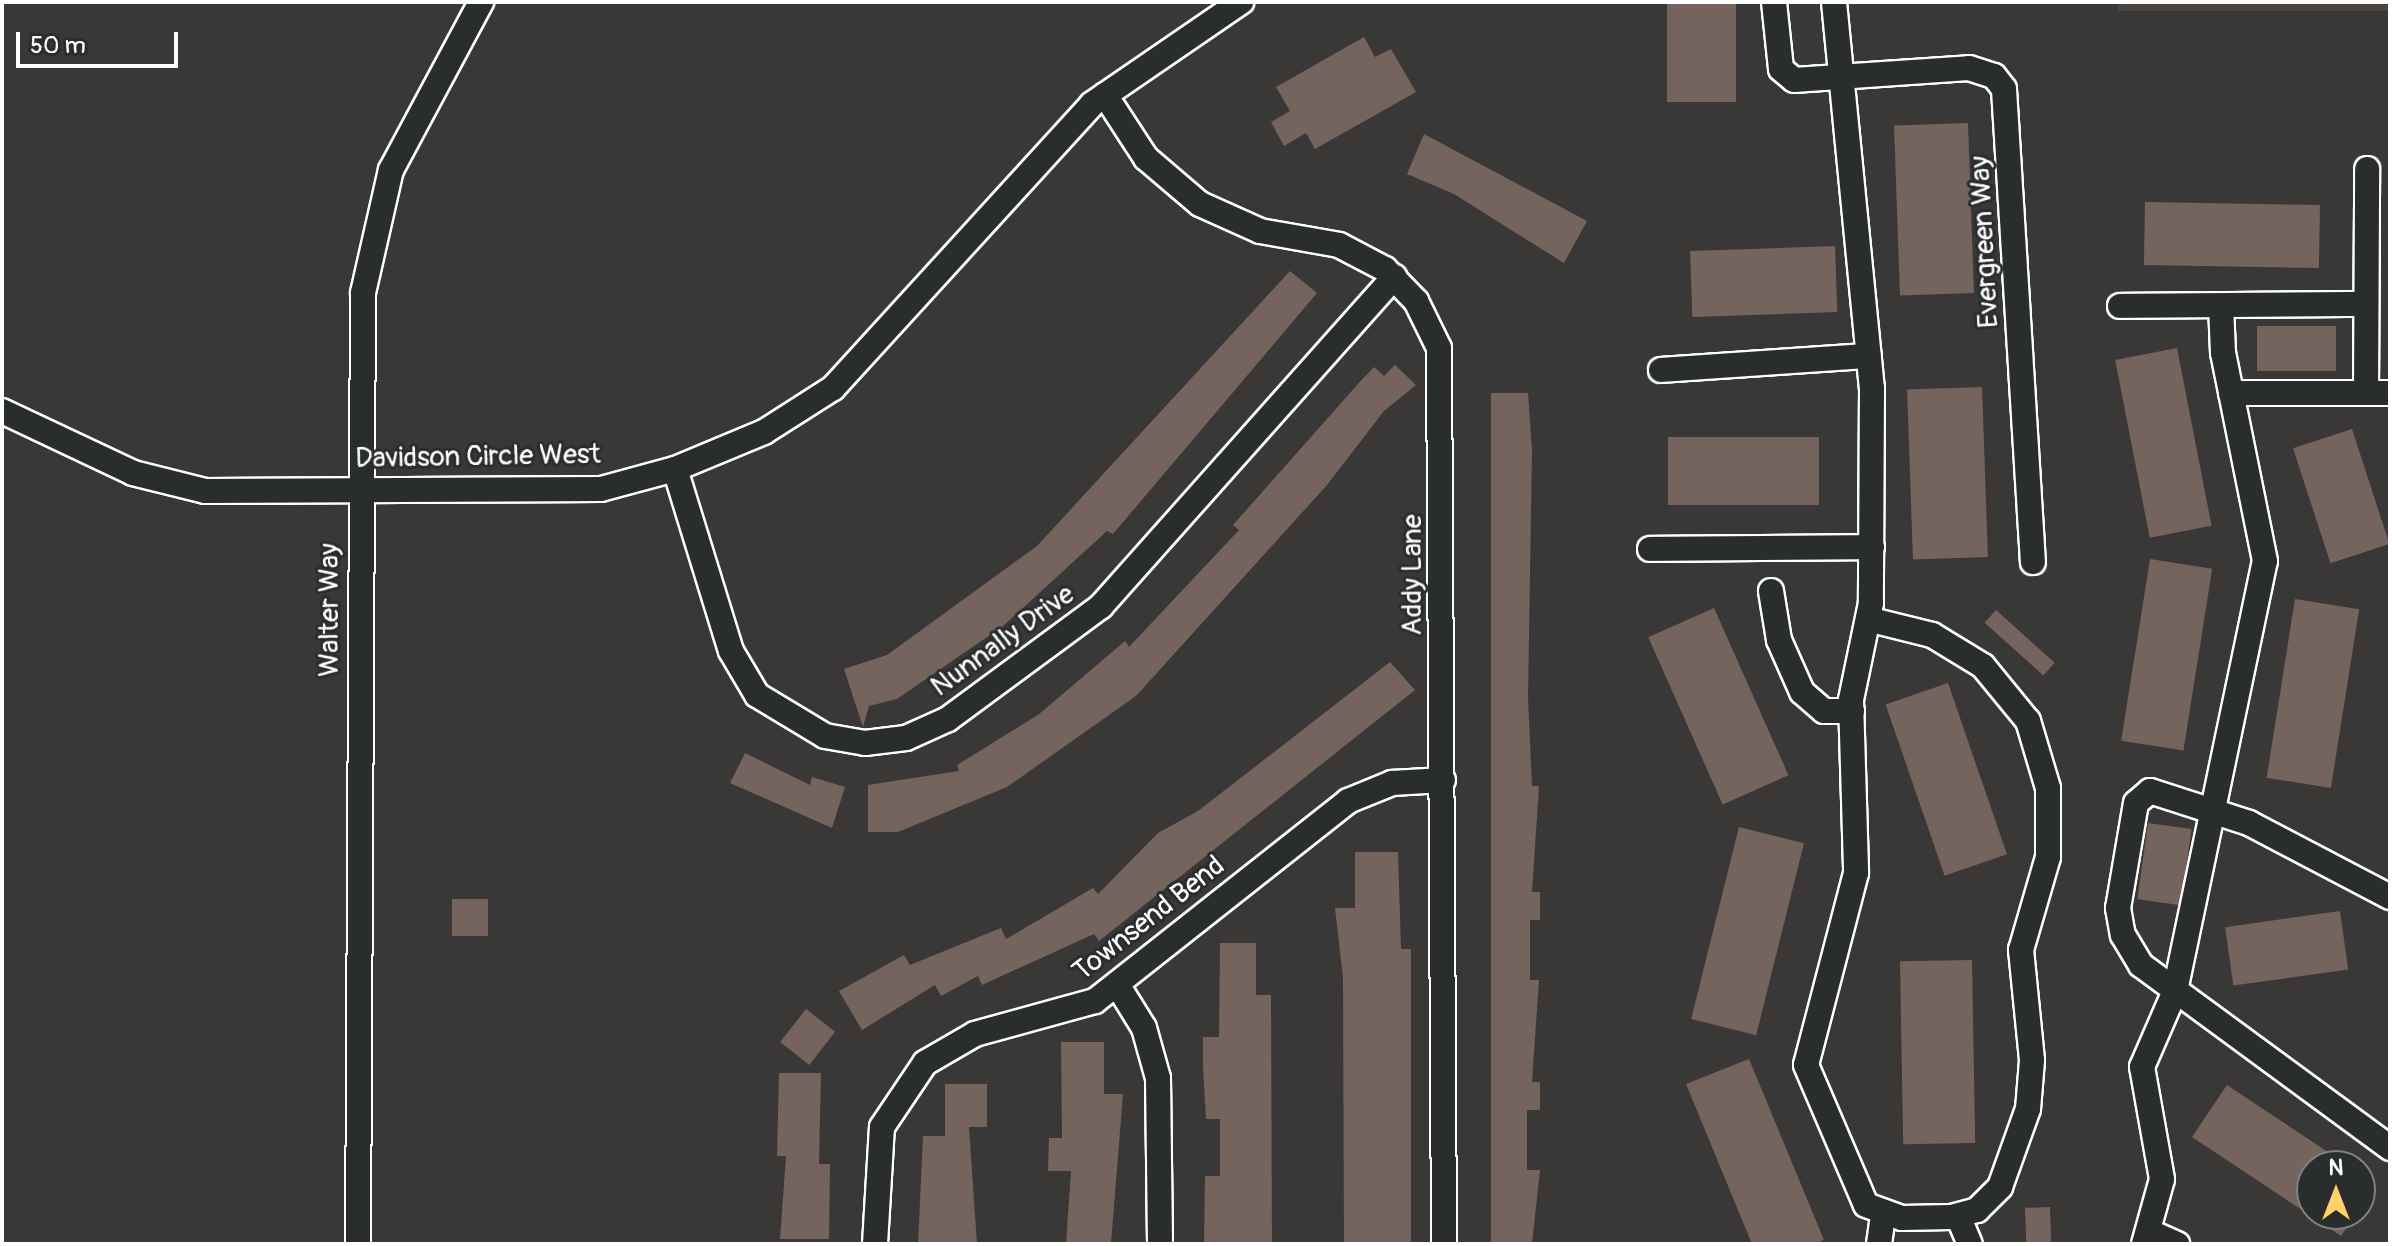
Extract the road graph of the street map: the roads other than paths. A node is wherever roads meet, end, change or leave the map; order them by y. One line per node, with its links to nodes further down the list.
1 (481, 2): 18 (street, Walter Way)
2 (1241, 2): 6 (street, Davidson Circle West)
3 (1774, 2): 5 (street, Evergreen Way)
4 (1834, 2): 5 (street)
5 (1842, 79): 12 (street); 21 (street, Evergreen Way)
6 (1105, 95): 8 (street, Addy Lane); 17 (street, Davidson Circle West)
7 (2367, 169): 9 (street)
8 (1394, 277): 17 (street, Nunnally Drive); 25 (street, Addy Lane)
9 (2366, 304): 11 (street); 15 (street)
10 (2120, 306): 11 (street)
11 (2221, 306): 14 (street)
12 (1869, 356): 13 (street); 19 (street)
13 (1661, 370)
14 (2231, 393): 15 (street); 26 (street)
15 (2383, 396)
16 (2, 411): 18 (street, Davidson Circle West)
17 (675, 469): 18 (street, Davidson Circle West)
18 (361, 489): 34 (street, Walter Way)
19 (1872, 547): 20 (street); 23 (street)
20 (1650, 549)
21 (2033, 562)
22 (1771, 591): 24 (street)
23 (1868, 619): 24 (street); 32 (street)
24 (1852, 711): 31 (street)
25 (1443, 780): 28 (street, Townsend Bend); 37 (street, Addy Lane)
26 (2214, 808): 27 (street); 29 (street); 29 (street)
27 (2390, 897)
28 (1118, 986): 35 (street, Townsend Bend); 36 (street)
29 (2175, 991): 30 (street); 33 (street)
30 (2390, 1148)
31 (1883, 1215): 32 (street); 38 (street)
32 (1958, 1216): 39 (street)
33 (2147, 1238): 40 (street)
34 (358, 1244)
35 (875, 1244)
36 (1160, 1244)
37 (1444, 1244)
38 (1879, 1244)
39 (1970, 1244)
40 (2177, 1244)

